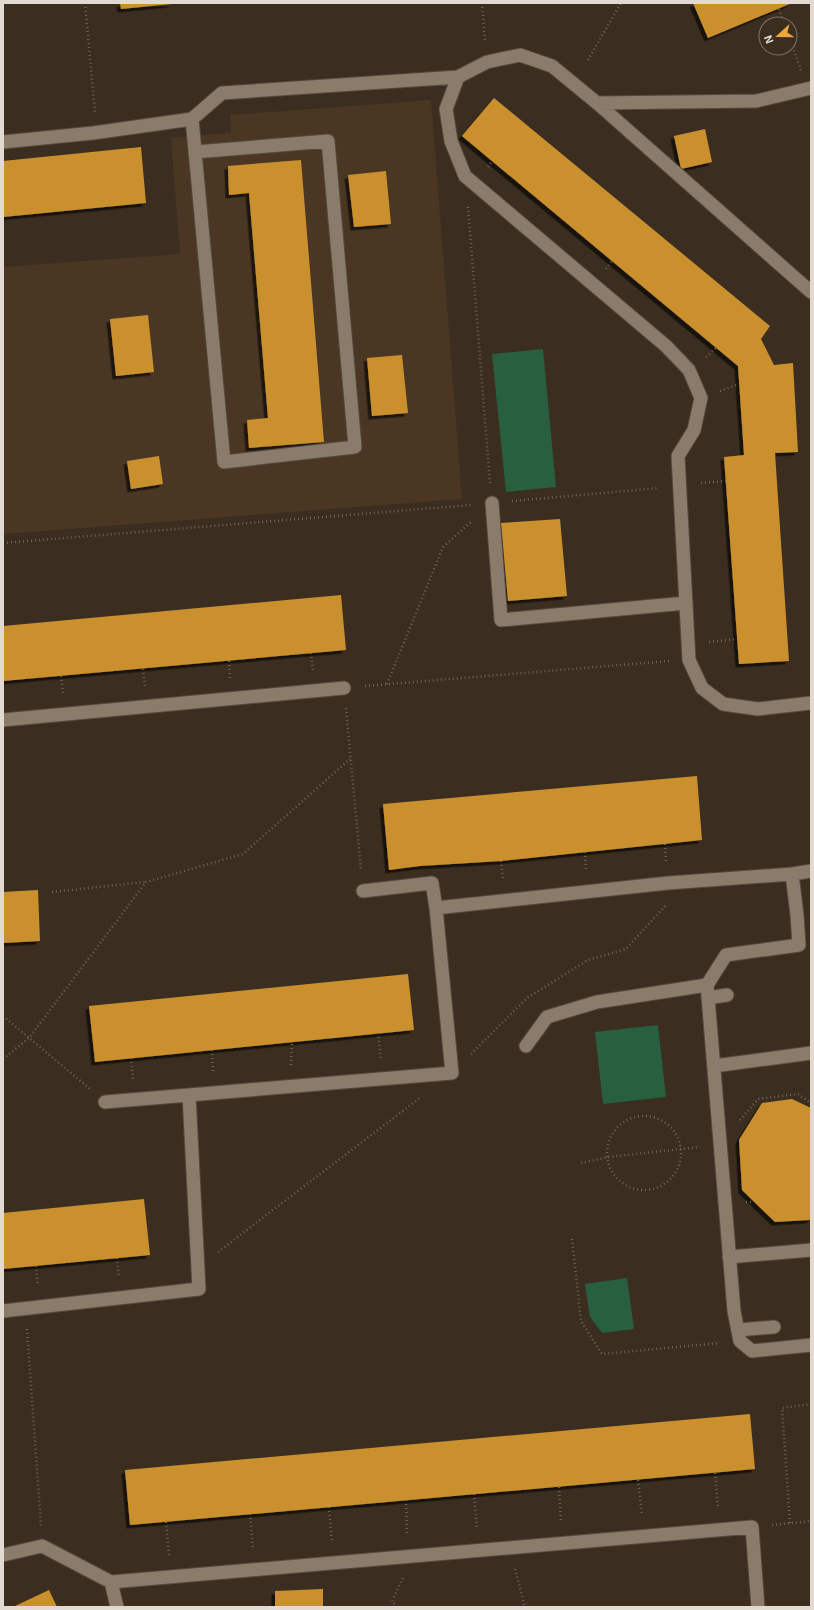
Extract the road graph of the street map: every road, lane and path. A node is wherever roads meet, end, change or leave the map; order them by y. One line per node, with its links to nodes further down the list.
1 (85, 3): 13 (path)
2 (482, 3): 8 (path)
3 (621, 3): 7 (path)
4 (779, 9): 5 (path)
5 (781, 16)
6 (797, 56): 10 (path)
7 (588, 60)
8 (487, 62): 9 (lane); 11 (lane)
9 (458, 77): 12 (lane); 16 (lane)
10 (810, 89): 11 (lane)
11 (597, 104): 17 (lane)
12 (192, 119): 13 (lane); 15 (lane)
13 (96, 132): 14 (lane)
14 (3, 142)
15 (195, 152): 15 (lane)
16 (465, 176): 19 (lane); 20 (path)
17 (811, 292)
18 (726, 481): 19 (path)
19 (680, 484): 22 (lane)
20 (492, 503): 21 (path); 22 (lane)
21 (3, 543)
22 (686, 603): 24 (lane)
23 (737, 639): 24 (path)
24 (688, 645): 25 (lane)
25 (689, 660): 26 (path); 27 (lane)
26 (344, 688): 28 (lane); 29 (path)
27 (811, 703)
28 (3, 720)
29 (351, 759): 32 (path); 34 (path)
30 (811, 872): 31 (lane)
31 (792, 874): 33 (lane); 37 (lane)
32 (146, 882): 35 (path); 40 (path)
33 (688, 882): 36 (lane); 45 (path)
34 (363, 891): 36 (lane)
35 (52, 892)
36 (436, 908): 45 (lane)
37 (707, 992): 38 (lane); 41 (lane); 44 (lane)
38 (727, 995)
39 (3, 1016): 40 (path)
40 (30, 1038): 43 (path); 47 (path)
41 (526, 1046)
42 (811, 1053): 44 (lane)
43 (3, 1060)
44 (714, 1066): 50 (lane)
45 (452, 1073): 46 (lane); 57 (path)
46 (188, 1095): 47 (lane); 57 (lane)
47 (105, 1102)
48 (811, 1103): 49 (path)
49 (738, 1123)
50 (720, 1145): 51 (path); 56 (lane)
51 (681, 1149): 52 (path); 52 (path); 52 (path)
52 (608, 1158): 53 (path)
53 (581, 1163)
54 (572, 1239): 61 (path)
55 (811, 1250): 56 (lane)
56 (729, 1257): 61 (lane)
57 (198, 1267): 58 (lane)
58 (25, 1308): 59 (lane); 78 (path)
59 (3, 1311)
60 (774, 1327): 61 (lane)
61 (739, 1336): 62 (lane)
62 (811, 1345)
63 (811, 1404): 73 (path)
64 (715, 1473): 75 (path)
65 (638, 1480): 76 (path)
66 (559, 1487): 77 (path)
67 (474, 1494): 80 (path)
68 (406, 1500): 82 (path)
69 (329, 1507): 83 (path)
70 (250, 1514): 84 (path)
71 (811, 1521): 73 (path)
72 (166, 1522): 85 (path)
73 (790, 1523): 74 (path)
74 (752, 1527): 75 (lane); 90 (lane)
75 (720, 1530): 76 (lane)
76 (644, 1536): 77 (lane)
77 (563, 1543): 79 (lane)
78 (42, 1546): 81 (lane); 86 (lane)
79 (510, 1548): 80 (lane); 89 (path)
80 (478, 1551): 82 (lane)
81 (3, 1555)
82 (411, 1556): 83 (lane); 88 (path)
83 (334, 1563): 84 (lane)
84 (255, 1570): 85 (lane)
85 (171, 1577): 86 (lane)
86 (111, 1582): 87 (lane)
87 (117, 1607)
88 (397, 1607)
89 (525, 1607)
90 (758, 1607)

